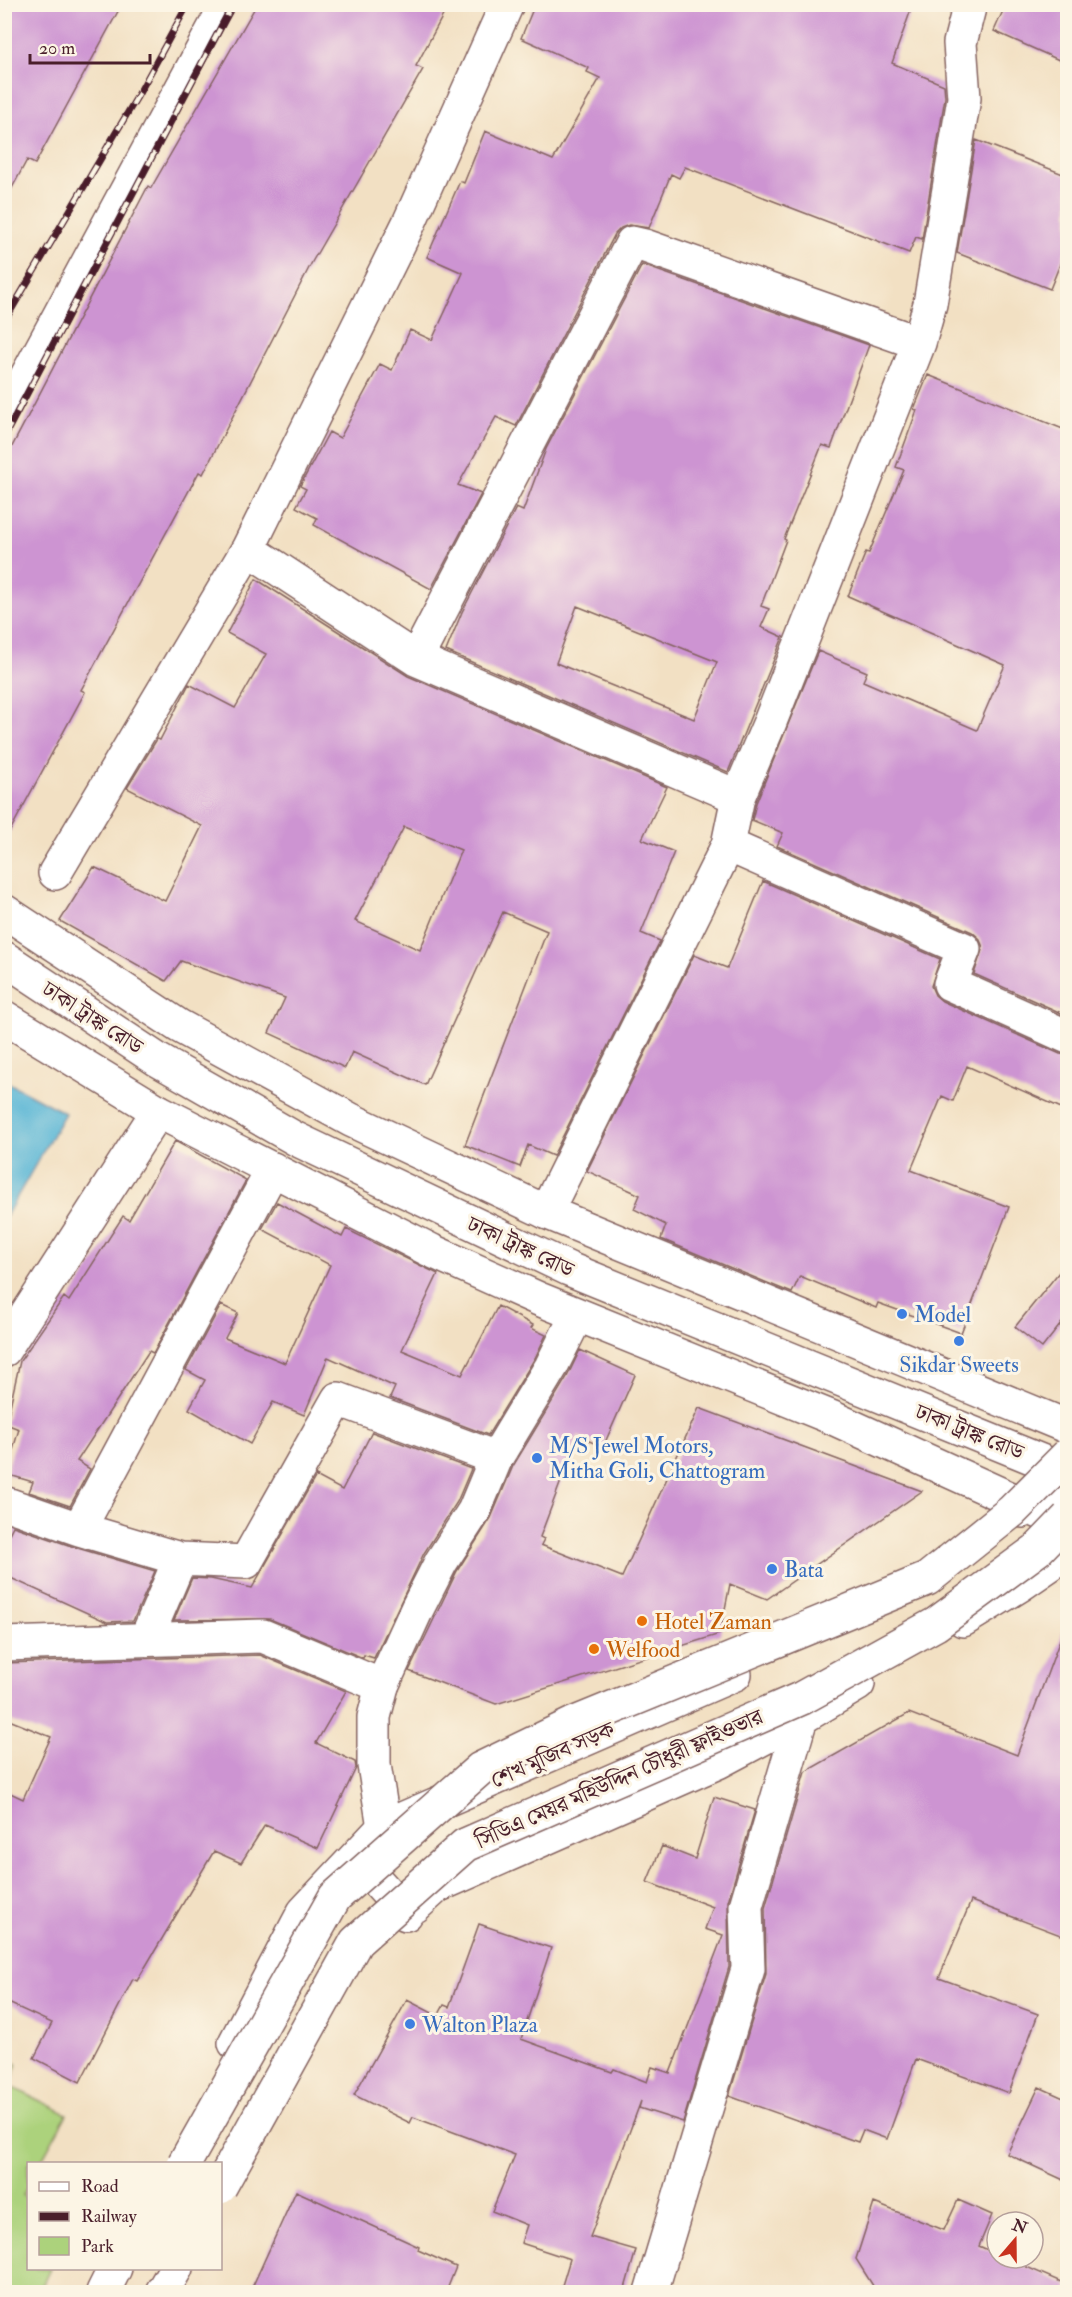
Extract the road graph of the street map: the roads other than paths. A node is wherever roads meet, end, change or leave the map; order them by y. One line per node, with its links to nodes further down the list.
1 (222, 4): 5 (lane)
2 (507, 4): 6 (main road)
3 (970, 4): 4 (main road)
4 (919, 343): 7 (main road); 8 (main road)
5 (4, 409)
6 (248, 549): 7 (main road); 10 (main road)
7 (416, 659): 8 (main road)
8 (738, 797): 9 (main road)
9 (728, 845): 14 (main road); 17 (main road)
10 (55, 873)
11 (4, 911): 17 (main road)
12 (4, 958): 22 (main road, ঢাকা ট্রাঙ্ক রোড)
13 (4, 1017): 15 (main road, ঢাকা ট্রাঙ্ক রোড)
14 (1068, 1038)
15 (158, 1111): 16 (main road, ঢাকা ট্রাঙ্ক রোড); 19 (main road)
16 (273, 1170): 18 (main road, ঢাকা ট্রাঙ্ক রোড); 28 (main road)
17 (546, 1212): 20 (main road)
18 (577, 1315): 21 (main road); 25 (main road, ঢাকা ট্রাঙ্ক রোড)
19 (4, 1350)
20 (1066, 1431): 39 (main road, bridge)
21 (496, 1458): 30 (main road); 33 (main road)
22 (1068, 1472)
23 (1068, 1482): 25 (main road, শেখ মুজিব সড়ক)
24 (4, 1503): 28 (main road)
25 (1028, 1507): 27 (main road, ঢাকা ট্রাঙ্ক রোড); 35 (main road, শেখ মুজিব সড়ক)
26 (1068, 1518): 40 (main road, সিডিএ মেয়র মহিউদ্দিন চৌধুরী ফ্লাইওভার, bridge)
27 (1068, 1525)
28 (79, 1529): 30 (main road)
29 (1068, 1552): 34 (main road)
30 (180, 1559): 31 (main road)
31 (147, 1639): 32 (main road); 33 (main road)
32 (4, 1644)
33 (382, 1686): 35 (main road)
34 (801, 1718): 37 (main road); 50 (main road)
35 (384, 1827): 36 (main road, শেখ মুজিব সড়ক)
36 (356, 1858): 37 (main road); 38 (main road, শেখ মুজিব সড়ক)
37 (406, 1914): 41 (main road)
38 (172, 2162)
39 (185, 2162)
40 (222, 2183)
41 (222, 2201)
42 (114, 2270): 46 (main road)
43 (124, 2270): 47 (main road)
44 (175, 2270): 48 (main road)
45 (188, 2270): 49 (main road)
46 (103, 2292)
47 (114, 2292)
48 (162, 2292)
49 (177, 2292)
50 (651, 2292)

